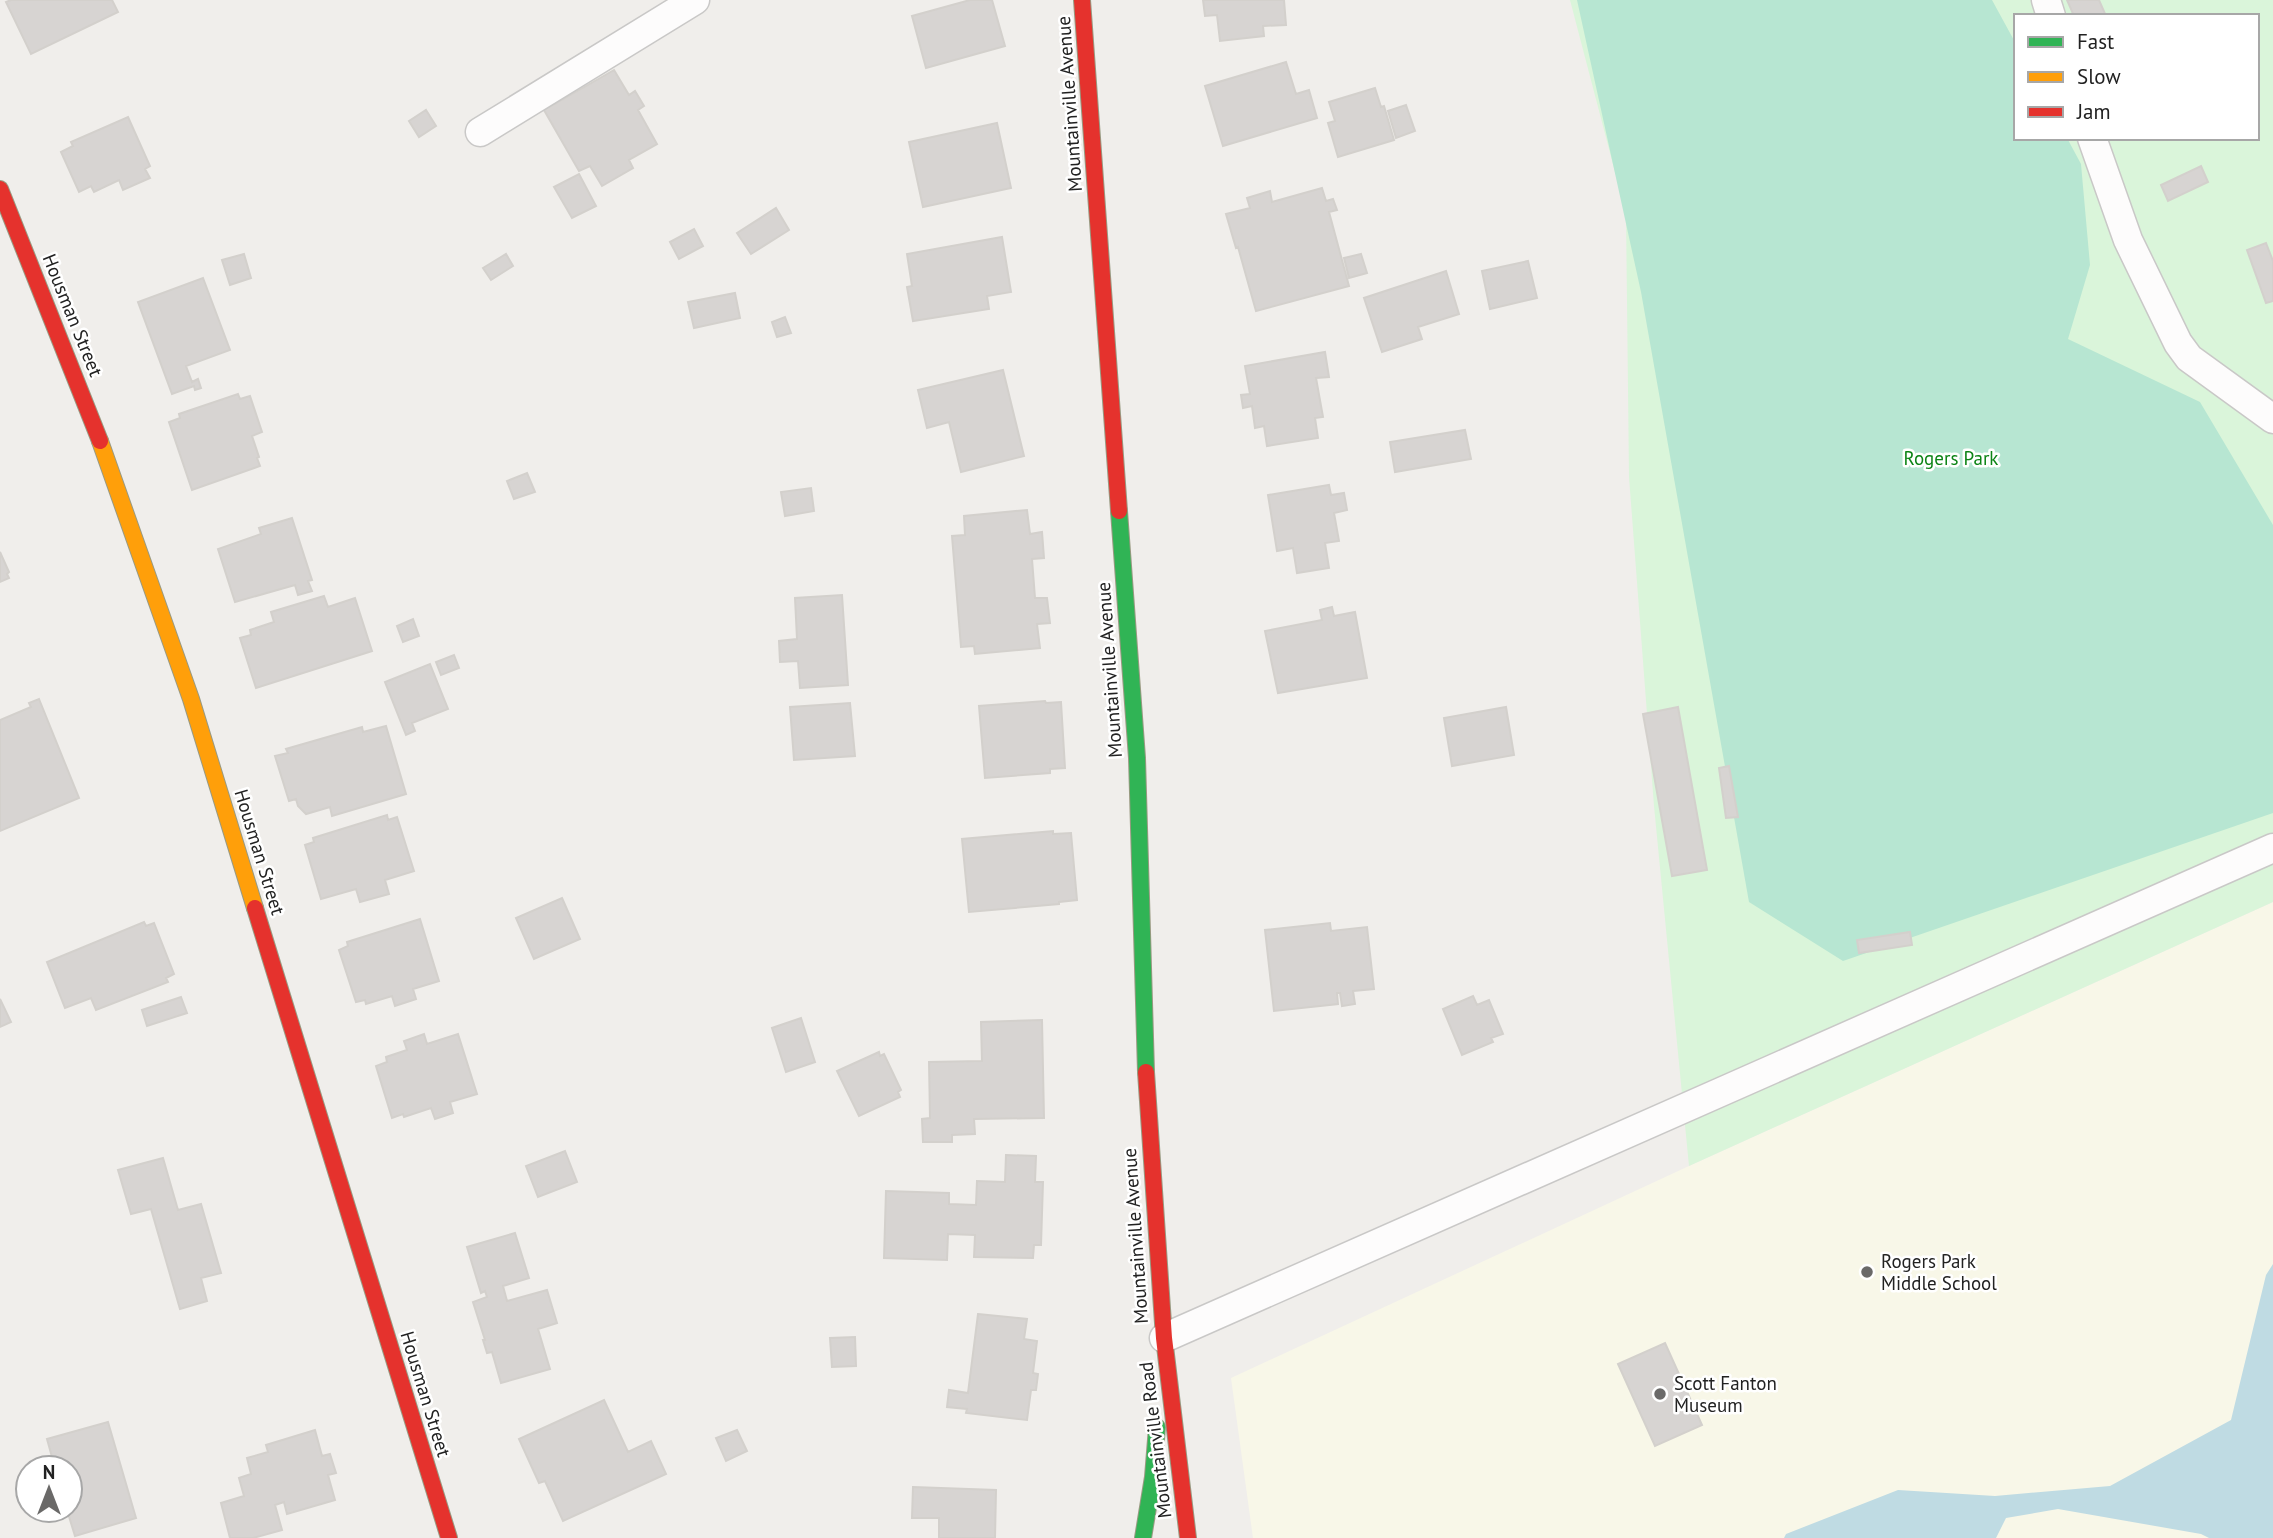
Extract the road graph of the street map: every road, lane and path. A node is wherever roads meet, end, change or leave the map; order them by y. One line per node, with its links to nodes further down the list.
1 (695, 0): 3 (lane)
2 (1082, 0): 8 (street, Mountainville Avenue)
3 (480, 132)
4 (2093, 140): 6 (lane)
5 (0, 189): 9 (street, Housman Street)
6 (2273, 419)
7 (2273, 848): 8 (lane)
8 (1164, 1338): 10 (street); 11 (street, Mountainville Road)
9 (449, 1538)
10 (1143, 1538)
11 (1188, 1538)

